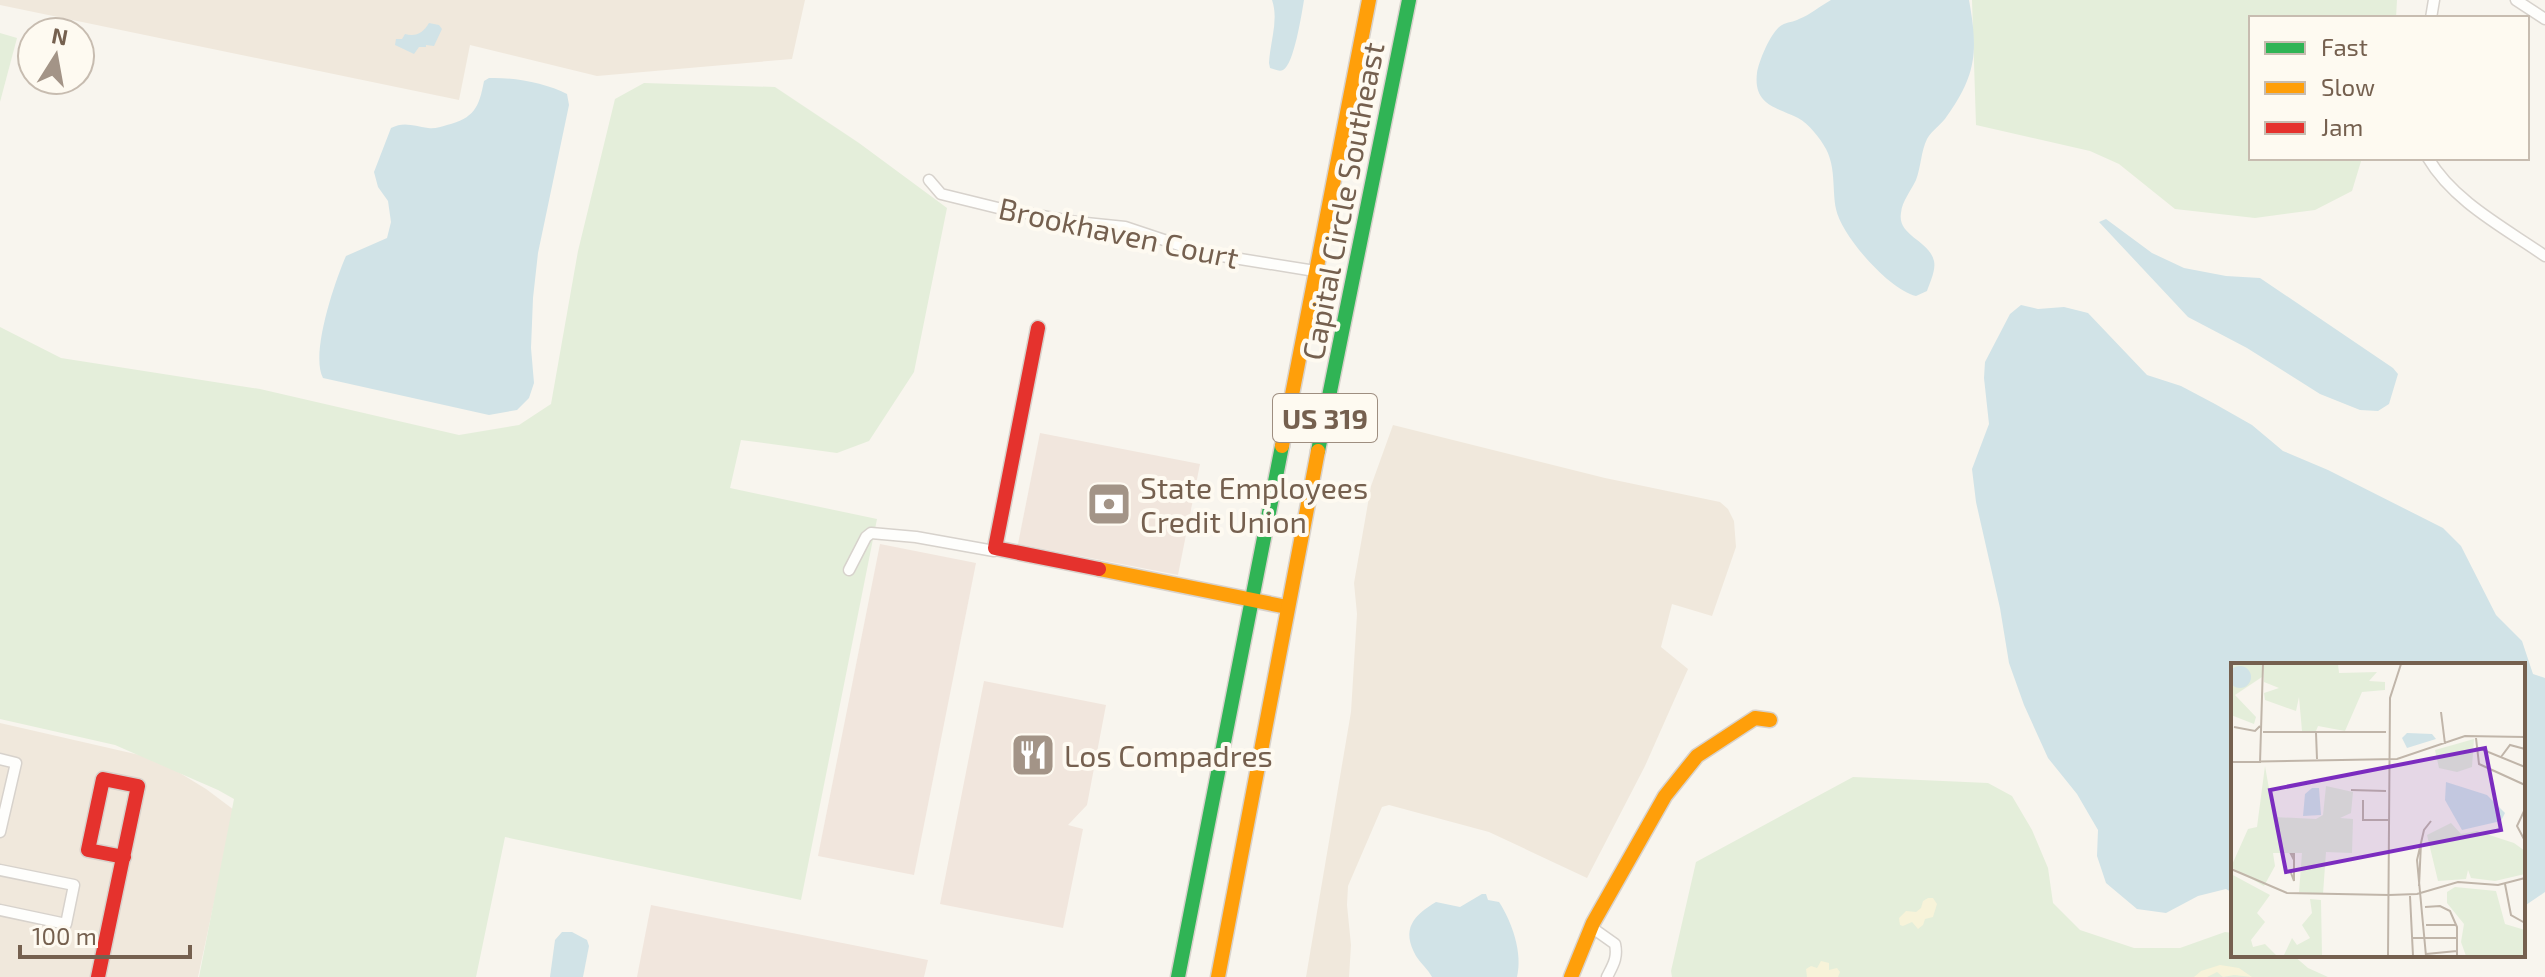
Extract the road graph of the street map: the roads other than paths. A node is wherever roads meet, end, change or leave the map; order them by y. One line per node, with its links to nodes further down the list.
1 (1369, 0): 8 (main road, Capital Circle Southeast / US 319)
2 (1409, 0): 13 (main road, Capital Circle Southeast / US 319)
3 (2516, 0): 4 (street)
4 (2545, 19)
5 (2429, 160): 7 (street)
6 (929, 180): 8 (street, Brookhaven Court)
7 (2545, 256)
8 (1315, 271): 12 (main road, Capital Circle Southeast / US 319)
9 (1038, 328): 10 (main road)
10 (994, 549): 11 (street); 12 (main road)
11 (849, 570)
12 (1251, 599): 13 (main road); 22 (main road, Capital Circle Southeast / US 319)
13 (1287, 607): 23 (main road, Capital Circle Southeast / US 319)
14 (1770, 720): 20 (main road)
15 (0, 759): 16 (street)
16 (0, 832)
17 (124, 857): 17 (main road); 21 (main road)
18 (0, 870): 19 (street)
19 (0, 910)
20 (1591, 927): 24 (main road); 25 (street)
21 (98, 977)
22 (1178, 977)
23 (1218, 977)
24 (1571, 977)
25 (1607, 977)

